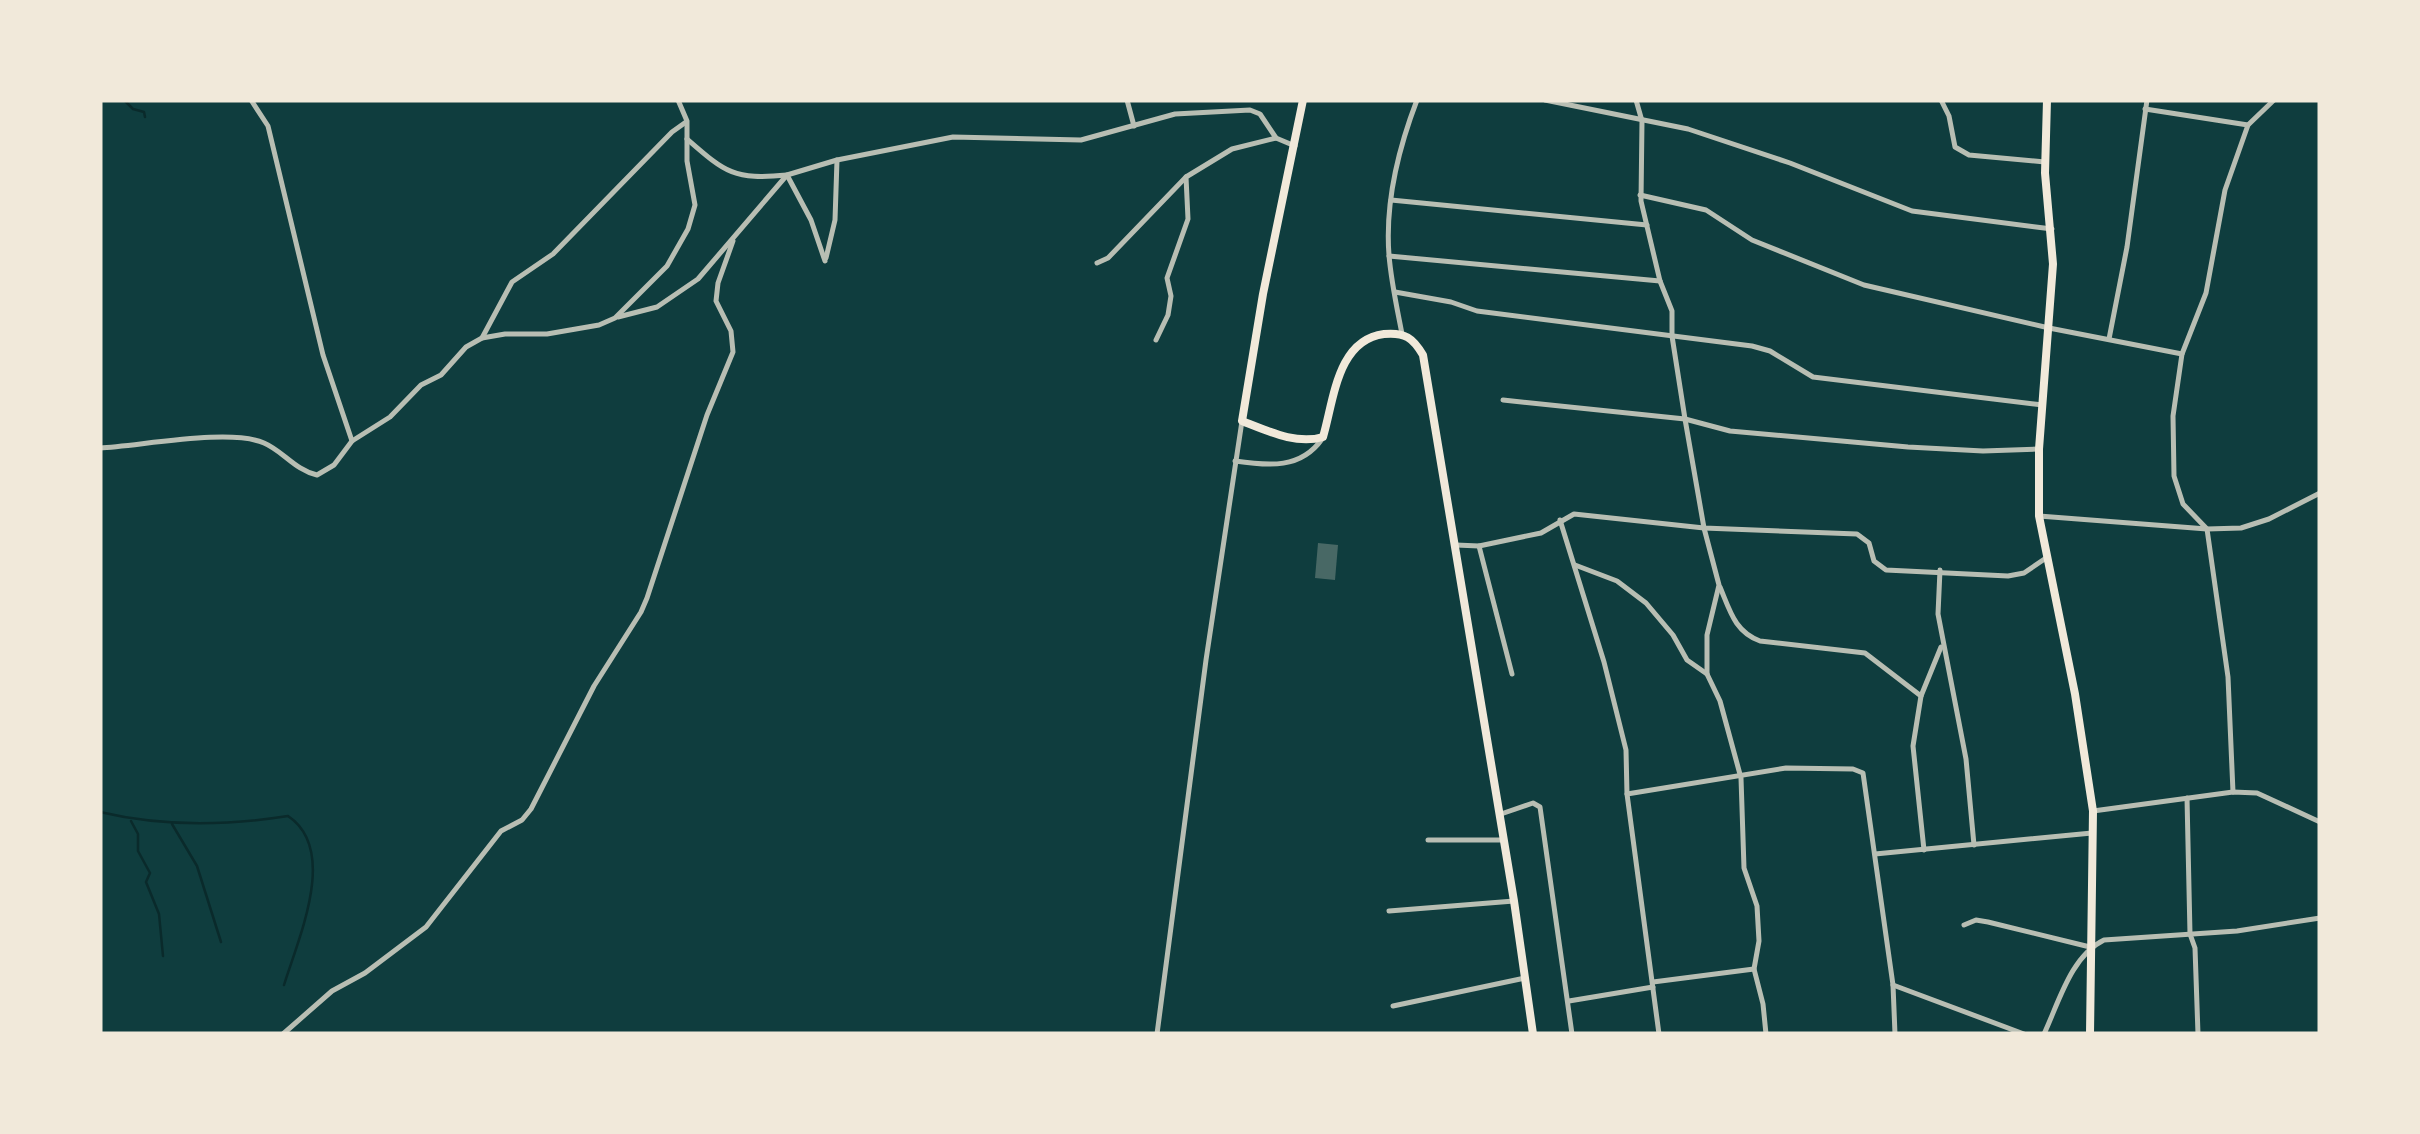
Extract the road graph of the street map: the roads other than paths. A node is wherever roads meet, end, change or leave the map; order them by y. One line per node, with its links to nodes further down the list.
1 (251, 100): 46 (street)
2 (678, 100): 13 (street)
3 (1127, 100): 16 (street)
4 (1304, 100): 19 (main road)
5 (1417, 100): 25 (street)
6 (1545, 100): 14 (street)
7 (1636, 100): 14 (street)
8 (1941, 100): 21 (street)
9 (2047, 100): 21 (main road)
10 (2147, 100): 12 (street)
11 (2274, 100): 15 (street)
12 (2145, 109): 15 (street); 39 (street)
13 (687, 121): 18 (street); 37 (street)
14 (1642, 121): 24 (street); 27 (street)
15 (2248, 125): 40 (street)
16 (1134, 128): 17 (street); 20 (street)
17 (1276, 138): 19 (street); 23 (street)
18 (687, 139): 22 (street); 33 (street)
19 (1295, 146): 44 (main road)
20 (837, 160): 22 (street); 22 (street)
21 (2046, 162): 27 (main road)
22 (787, 175): 28 (street)
23 (1186, 176): 30 (street); 38 (street)
24 (1640, 194): 26 (street); 34 (street)
25 (1391, 200): 26 (street); 29 (street)
26 (1648, 225): 31 (street)
27 (2052, 229): 34 (main road)
28 (733, 241): 33 (street); 90 (street)
29 (1389, 256): 31 (street); 32 (street)
30 (1097, 263)
31 (1660, 281): 36 (street)
32 (1395, 292): 35 (street); 36 (street)
33 (615, 318): 37 (street)
34 (2049, 328): 39 (street); 42 (main road)
35 (1402, 334): 45 (main road); 55 (main road)
36 (1672, 336): 42 (street); 43 (street)
37 (482, 338): 46 (street)
38 (1156, 340)
39 (2109, 340): 40 (street)
40 (2182, 354): 54 (street)
41 (1503, 400): 43 (street)
42 (2043, 405): 48 (main road)
43 (1685, 419): 48 (street); 53 (street)
44 (1242, 421): 45 (main road); 49 (street)
45 (1323, 438): 49 (street)
46 (352, 441): 47 (street)
47 (100, 448)
48 (2040, 449): 51 (main road)
49 (1235, 461): 91 (street)
50 (2320, 493): 54 (street)
51 (2039, 516): 54 (street); 57 (main road)
52 (1560, 520): 53 (street); 56 (street); 58 (street)
53 (1704, 528): 59 (street); 60 (street)
54 (2207, 529): 66 (street)
55 (1453, 545): 56 (street); 70 (main road)
56 (1479, 546): 62 (street)
57 (2046, 558): 59 (street); 69 (main road)
58 (1575, 565): 63 (street); 67 (street)
59 (1940, 570): 61 (street)
60 (1719, 585): 63 (street); 64 (street)
61 (1942, 644): 64 (street); 75 (street)
62 (1512, 674)
63 (1707, 674): 65 (street)
64 (1921, 696): 76 (street)
65 (1741, 778): 67 (street); 77 (street); 84 (street)
66 (2233, 792): 68 (street); 71 (street)
67 (1626, 794): 86 (street)
68 (2186, 798): 69 (street); 82 (street)
69 (2093, 812): 72 (main road)
70 (1498, 815): 74 (main road); 88 (street)
71 (2320, 822)
72 (2095, 833): 75 (street); 83 (main road)
73 (1428, 840): 74 (street)
74 (1502, 840): 78 (main road)
75 (1974, 845): 76 (street)
76 (1924, 850): 77 (street)
77 (1875, 854): 87 (street)
78 (1514, 902): 79 (street); 85 (main road)
79 (1389, 911)
80 (2320, 918): 82 (street)
81 (1964, 924): 83 (street)
82 (2190, 934): 83 (street); 100 (street)
83 (2090, 947): 98 (street); 99 (main road)
84 (1754, 970): 86 (street); 95 (street)
85 (1525, 978): 89 (street); 92 (main road)
86 (1653, 984): 88 (street); 94 (street)
87 (1893, 986): 96 (street); 97 (street)
88 (1568, 1000): 93 (street)
89 (1393, 1006)
90 (283, 1034)
91 (1157, 1034)
92 (1532, 1034)
93 (1572, 1034)
94 (1659, 1034)
95 (1766, 1034)
96 (1895, 1034)
97 (2024, 1034)
98 (2044, 1034)
99 (2090, 1034)
100 (2198, 1034)

